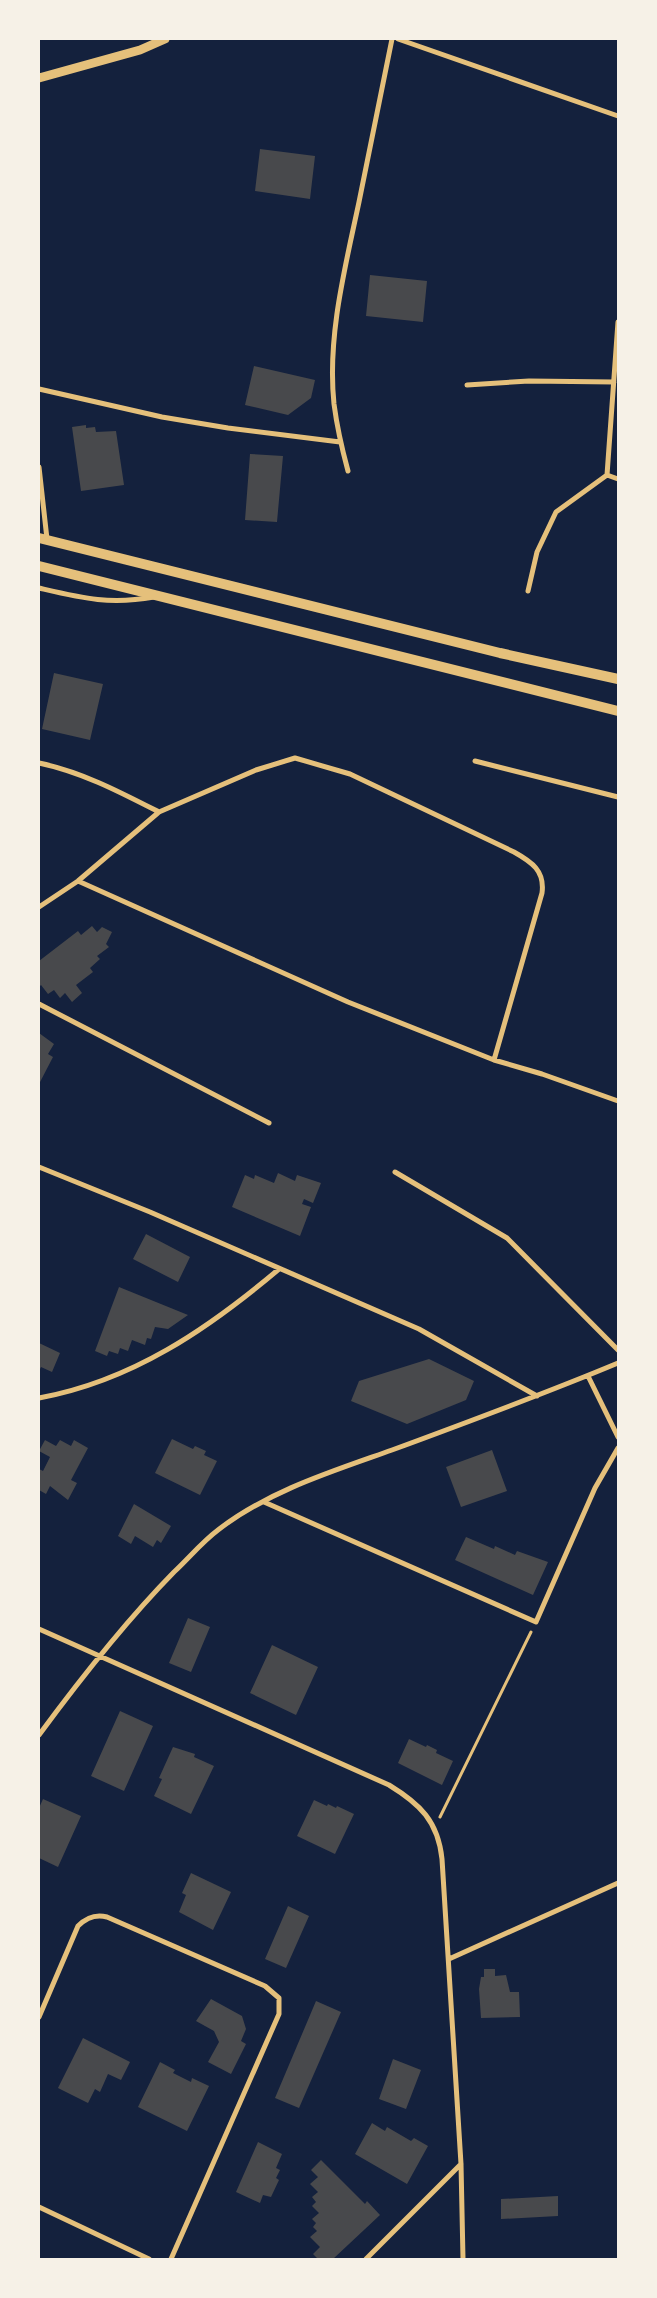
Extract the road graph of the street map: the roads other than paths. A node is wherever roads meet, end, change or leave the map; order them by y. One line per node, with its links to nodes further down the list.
1 (165, 39): 4 (street)
2 (392, 39): 11 (street)
3 (398, 39): 5 (street)
4 (39, 78)
5 (618, 116)
6 (618, 322): 7 (street)
7 (618, 351): 8 (street)
8 (614, 382): 9 (street); 14 (street)
9 (467, 385)
10 (39, 389): 11 (street)
11 (340, 442): 13 (street)
12 (39, 467): 16 (street)
13 (348, 471)
14 (607, 475): 15 (street); 19 (street)
15 (618, 479)
16 (43, 539): 21 (main road)
17 (39, 566): 20 (main road)
18 (39, 588): 20 (street)
19 (528, 591)
20 (161, 596): 22 (main road)
21 (618, 679)
22 (618, 710)
23 (475, 761): 25 (street)
24 (39, 762): 26 (street)
25 (618, 797)
26 (160, 812): 27 (street); 30 (street)
27 (78, 882): 28 (street); 30 (street)
28 (39, 907)
29 (39, 1004): 32 (street)
30 (494, 1060): 31 (street)
31 (618, 1101)
32 (269, 1124)
33 (39, 1167): 35 (street)
34 (395, 1172): 36 (street)
35 (279, 1269): 39 (street); 40 (street)
36 (618, 1350)
37 (618, 1363): 38 (street)
38 (588, 1376): 39 (street); 41 (street)
39 (537, 1396): 43 (street)
40 (39, 1398)
41 (618, 1437)
42 (618, 1448): 43 (street)
43 (264, 1502): 45 (street)
44 (39, 1629): 45 (street)
45 (99, 1655): 46 (street); 48 (street)
46 (39, 1734)
47 (618, 1883): 48 (street)
48 (449, 1959): 50 (street)
49 (39, 2017): 54 (street)
50 (461, 2164): 55 (street); 56 (street)
51 (39, 2207): 52 (street)
52 (137, 2256): 53 (street)
53 (149, 2259)
54 (171, 2259)
55 (366, 2259)
56 (463, 2259)

